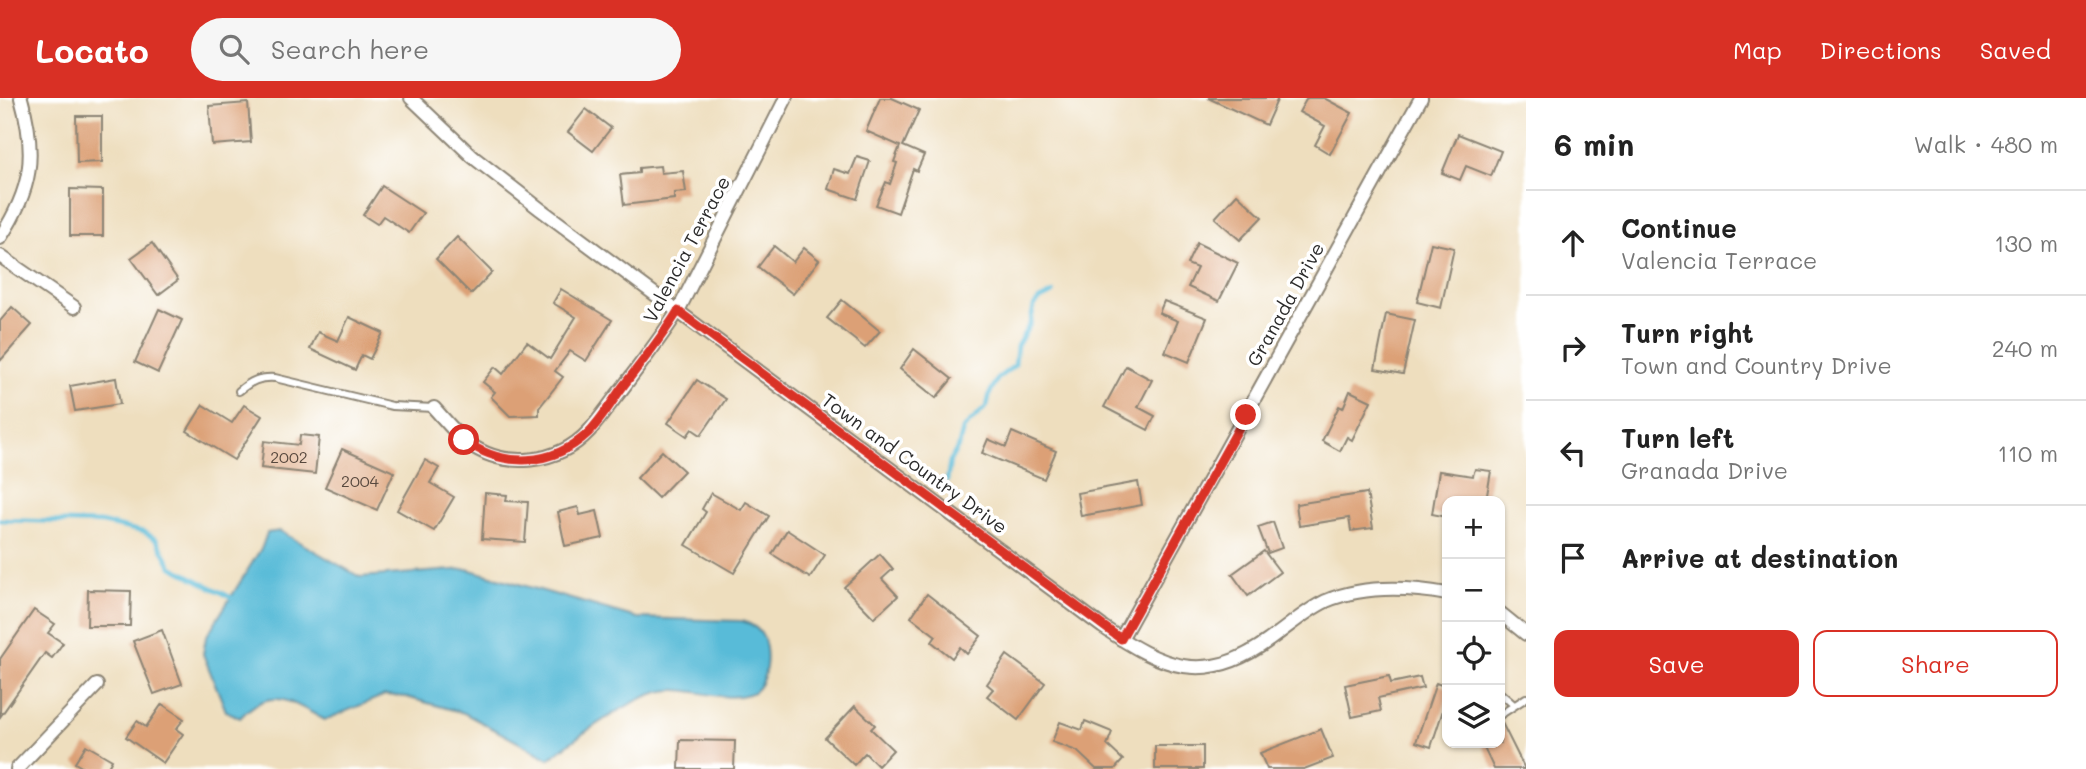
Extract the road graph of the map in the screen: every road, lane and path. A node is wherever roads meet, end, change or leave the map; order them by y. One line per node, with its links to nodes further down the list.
1 (21, 98): 5 (street)
2 (411, 98): 8 (street, Town and Country Drive)
3 (786, 98): 8 (street, Valencia Terrace)
4 (1420, 98): 14 (street, Granada Drive)
5 (0, 238)
6 (0, 256): 7 (street)
7 (74, 307)
8 (678, 311): 10 (street, Valencia Terrace); 14 (street, Town and Country Drive)
9 (239, 391): 10 (lane)
10 (434, 408)
11 (1442, 593): 14 (street, Town and Country Drive)
12 (1505, 617): 13 (street)
13 (1526, 634)
14 (1121, 639)
15 (97, 685): 20 (street)
16 (1505, 697): 18 (lane)
17 (1526, 698): 18 (lane)
18 (1514, 705): 19 (lane)
19 (1505, 711)
20 (17, 769)

